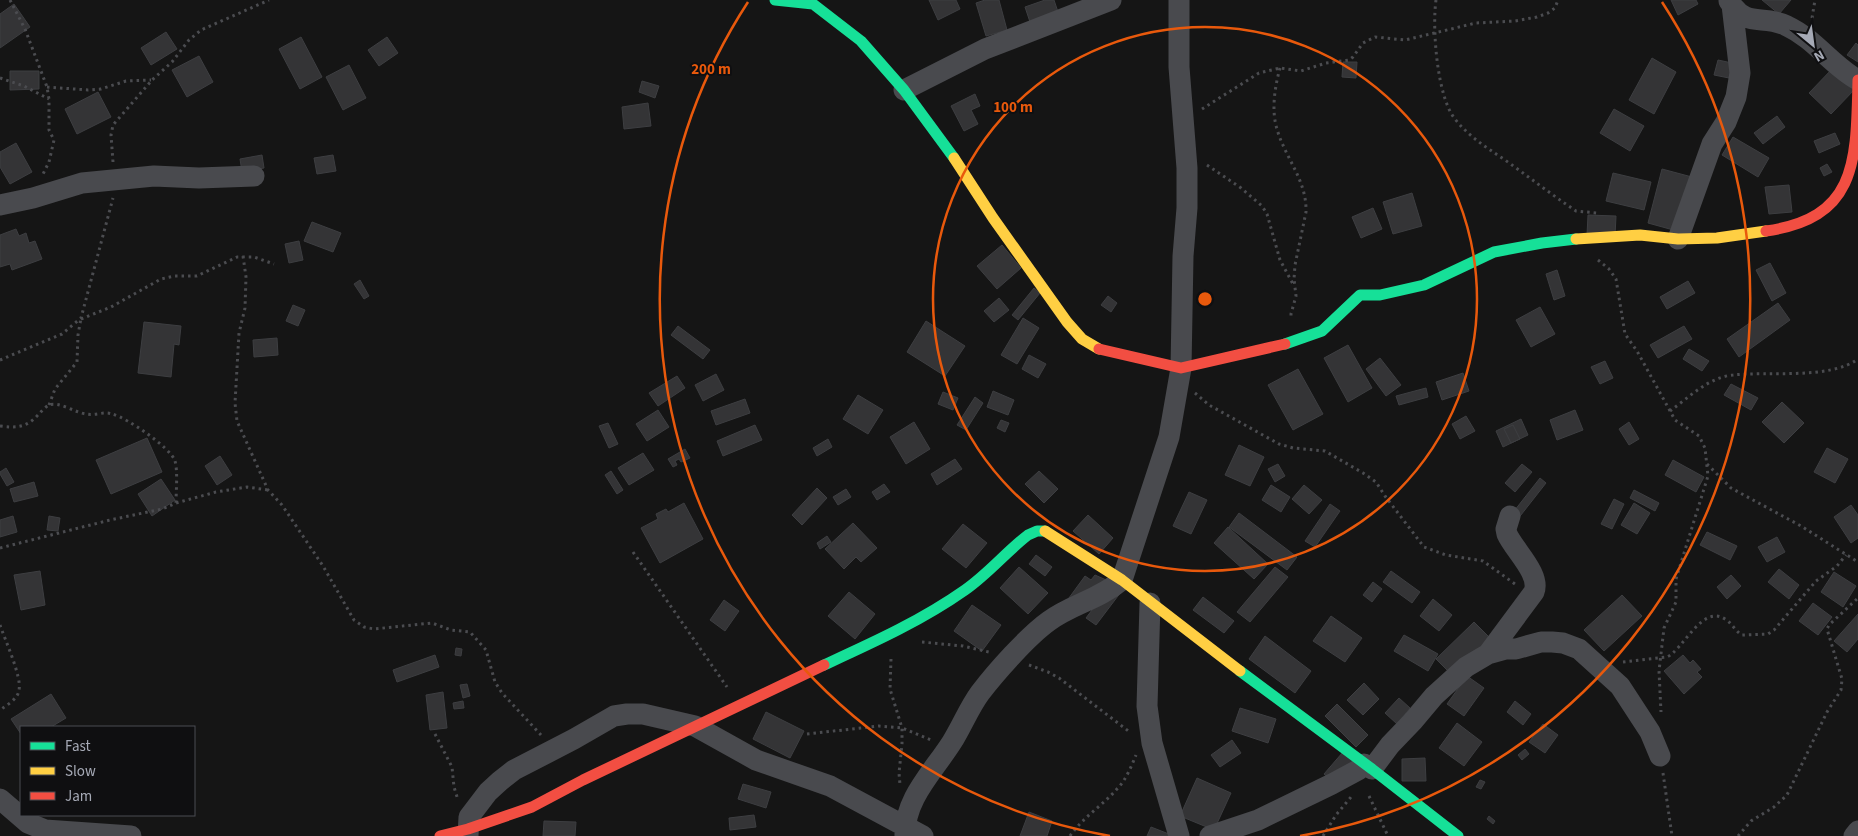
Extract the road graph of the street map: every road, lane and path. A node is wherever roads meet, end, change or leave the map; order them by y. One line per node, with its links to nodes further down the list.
1 (10, 0): 14 (path)
2 (269, 0): 12 (path)
3 (775, 0): 15 (street)
4 (1111, 0): 15 (street)
5 (1179, 0): 17 (street)
6 (1436, 0): 9 (path)
7 (1558, 0): 9 (path)
8 (1730, 2): 13 (street); 25 (street)
9 (1434, 33): 10 (path); 23 (path)
10 (1280, 68): 17 (path); 28 (path)
11 (0, 78): 16 (path)
12 (152, 80): 14 (path); 20 (path)
13 (1858, 80): 25 (street)
14 (47, 87): 16 (path)
15 (904, 90): 33 (street)
16 (49, 99): 21 (path)
17 (1183, 122): 18 (street)
18 (1186, 151): 28 (path); 33 (street)
19 (254, 176): 20 (street)
20 (116, 179): 21 (street); 29 (path)
21 (33, 198): 22 (street)
22 (0, 205)
23 (1606, 213)
24 (1575, 239): 25 (street); 30 (street); 35 (path)
25 (1678, 239)
26 (243, 256): 27 (path); 29 (path); 38 (path)
27 (274, 264)
28 (1294, 287): 30 (path)
29 (81, 319): 32 (path); 34 (path)
30 (1322, 331): 33 (street)
31 (1858, 359): 35 (path)
32 (0, 360)
33 (1180, 374): 45 (street); 46 (path)
34 (49, 405): 36 (path); 39 (path)
35 (1670, 411): 37 (path)
36 (0, 426)
37 (1707, 464): 43 (path); 53 (path)
38 (268, 490): 39 (path); 62 (path)
39 (176, 503): 41 (path)
40 (1510, 516): 46 (street)
41 (0, 548)
42 (634, 552): 55 (path)
43 (1846, 555): 44 (path); 53 (path)
44 (1858, 562)
45 (1122, 580): 48 (street); 50 (street); 54 (street)
46 (1530, 597): 52 (street)
47 (1858, 598): 83 (path)
48 (1150, 603): 63 (street); 66 (street)
49 (0, 626): 56 (path)
50 (886, 636): 55 (street); 59 (path)
51 (920, 642): 54 (path)
52 (1488, 654): 65 (street); 66 (street)
53 (1660, 657): 57 (path)
54 (1010, 659): 63 (path); 64 (street)
55 (740, 706): 58 (street)
56 (0, 710)
57 (1661, 719)
58 (694, 726): 62 (street); 71 (street); 72 (street)
59 (902, 728): 61 (path); 64 (path); 72 (path)
60 (435, 734): 71 (path)
61 (807, 734)
62 (574, 739): 71 (street)
63 (1147, 742): 76 (path); 77 (street)
64 (951, 744): 72 (street)
65 (1660, 756): 82 (path)
66 (1365, 768): 78 (street); 80 (path); 81 (street)
67 (1352, 796): 79 (path)
68 (0, 798): 70 (street)
69 (20, 816): 74 (street)
70 (20, 816)
71 (468, 827): 75 (street)
72 (910, 827)
73 (1858, 831): 84 (street)
74 (131, 836)
75 (440, 836)
76 (1070, 836)
77 (1179, 836)
78 (1210, 836)
79 (1323, 836)
80 (1388, 836)
81 (1458, 836)
82 (1672, 836)
83 (1738, 836)
84 (1854, 836)

